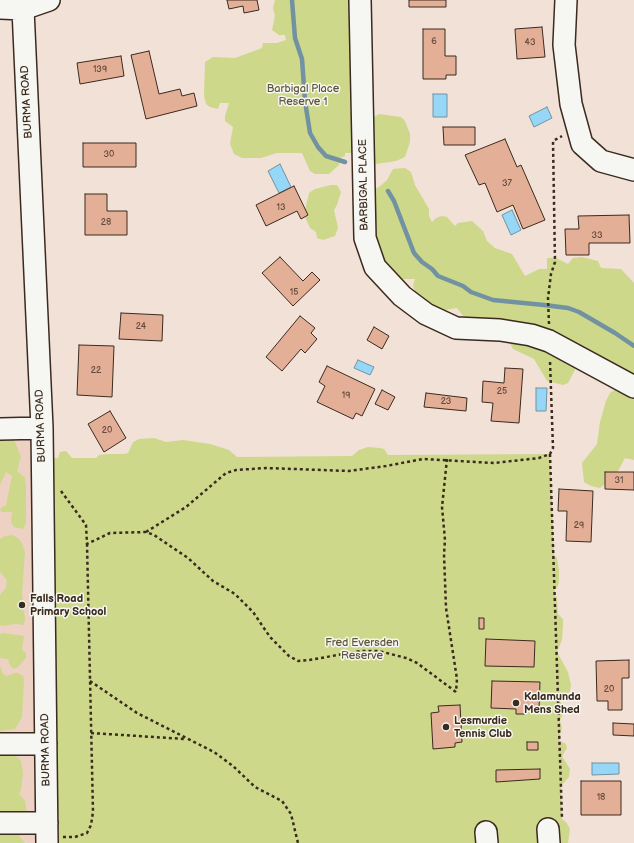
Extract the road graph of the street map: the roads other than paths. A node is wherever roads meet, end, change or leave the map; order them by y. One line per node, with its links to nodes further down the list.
1 (49, 0): 5 (street)
2 (360, 0): 7 (street, BARBIGAL PLACE)
3 (566, 0): 6 (street)
4 (0, 8): 5 (street)
5 (23, 9): 8 (street, BURMA ROAD)
6 (634, 170)
7 (634, 387)
8 (42, 428): 9 (street); 11 (street, BURMA ROAD)
9 (0, 429)
10 (0, 744): 11 (street)
11 (46, 744): 13 (street, BURMA ROAD)
12 (0, 823): 13 (street)
13 (47, 834)

